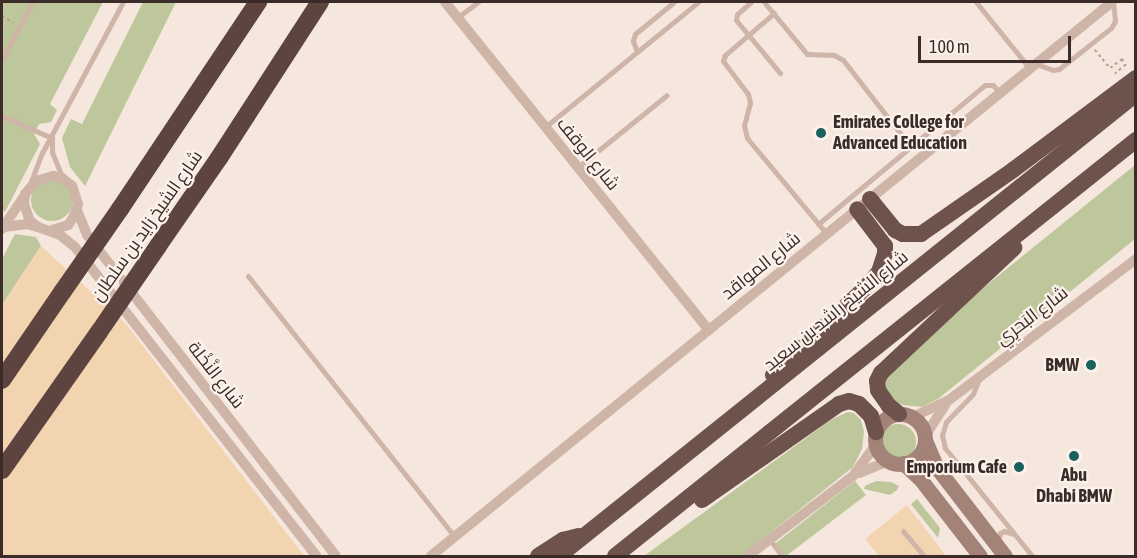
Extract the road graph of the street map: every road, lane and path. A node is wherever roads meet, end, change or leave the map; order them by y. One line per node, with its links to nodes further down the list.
1 (32, 2): 16 (lane)
2 (123, 2): 30 (lane)
3 (258, 2): 48 (highway, شارع الشيخ زايد بن سلطان, bridge)
4 (320, 2): 55 (highway, شارع الشيخ زايد بن سلطان, bridge)
5 (445, 2): 15 (street, شارع الوقف)
6 (478, 2): 15 (lane)
7 (674, 2): 19 (lane)
8 (698, 2): 19 (lane)
9 (751, 2): 17 (lane)
10 (765, 2): 13 (lane)
11 (976, 2): 21 (lane)
12 (1113, 2): 18 (lane); 21 (street, شارع المواقد)
13 (774, 14): 17 (lane); 32 (lane)
14 (2, 16): 16 (path)
15 (458, 17): 29 (street, شارع الوقف)
16 (19, 26): 20 (lane)
17 (748, 36): 22 (lane); 39 (lane)
18 (1091, 45): 21 (lane); 23 (path)
19 (636, 52): 29 (lane)
20 (2, 59)
21 (1033, 66): 25 (street, شارع المواقد)
22 (780, 73)
23 (1114, 74)
24 (1136, 78): 37 (highway)
25 (1000, 93): 32 (lane); 37 (street, شارع المواقد)
26 (1136, 94): 51 (highway, شارع الشيخ راشد بن سعيد)
27 (667, 95): 33 (lane)
28 (2, 116): 30 (lane)
29 (545, 127): 33 (street, شارع الوقف)
30 (52, 138): 34 (lane); 35 (lane)
31 (1136, 140): 36 (highway)
32 (910, 147): 39 (lane)
33 (578, 167): 46 (street, شارع الوقف)
34 (62, 178): 35 (street); 38 (street)
35 (27, 191): 40 (street); 41 (street)
36 (1059, 201): 50 (highway); 68 (highway)
37 (864, 204): 43 (street, شارع المواقد); 51 (highway)
38 (77, 210): 42 (street); 64 (street, شارع النَّخْلة)
39 (818, 224): 43 (lane)
40 (38, 227): 41 (street); 42 (street)
41 (2, 228)
42 (52, 230): 63 (street, شارع النَّخْلة)
43 (826, 234): 46 (street, شارع المواقد)
44 (1136, 259): 47 (street, شارع البَحرِي)
45 (248, 276): 60 (lane)
46 (709, 330): 60 (street, شارع المواقد)
47 (979, 377): 49 (street, شارع البَحرِي); 58 (lane)
48 (2, 380)
49 (949, 400): 50 (street, شارع البَحرِي); 53 (street, شارع البَحرِي)
50 (903, 415): 52 (main road); 53 (main road)
51 (735, 416): 59 (highway, شارع الشيخ راشد بن سعيد)
52 (876, 438): 54 (main road); 56 (street); 69 (highway)
53 (925, 438): 54 (main road); 62 (main road)
54 (896, 462): 56 (street); 73 (main road)
55 (2, 470)
56 (854, 476): 61 (street)
57 (903, 531): 72 (lane)
58 (1015, 535): 62 (lane); 74 (lane)
59 (586, 536): 66 (highway); 67 (highway, شارع الشيخ راشد بن سعيد)
60 (455, 537): 65 (street, شارع المواقد)
61 (770, 540): 70 (street); 71 (lane)
62 (1002, 552)
63 (316, 556)
64 (336, 556)
65 (431, 556)
66 (538, 556)
67 (559, 556)
68 (615, 556)
69 (620, 556)
70 (748, 556)
71 (783, 556)
72 (924, 556)
73 (980, 556)
74 (1032, 556)

